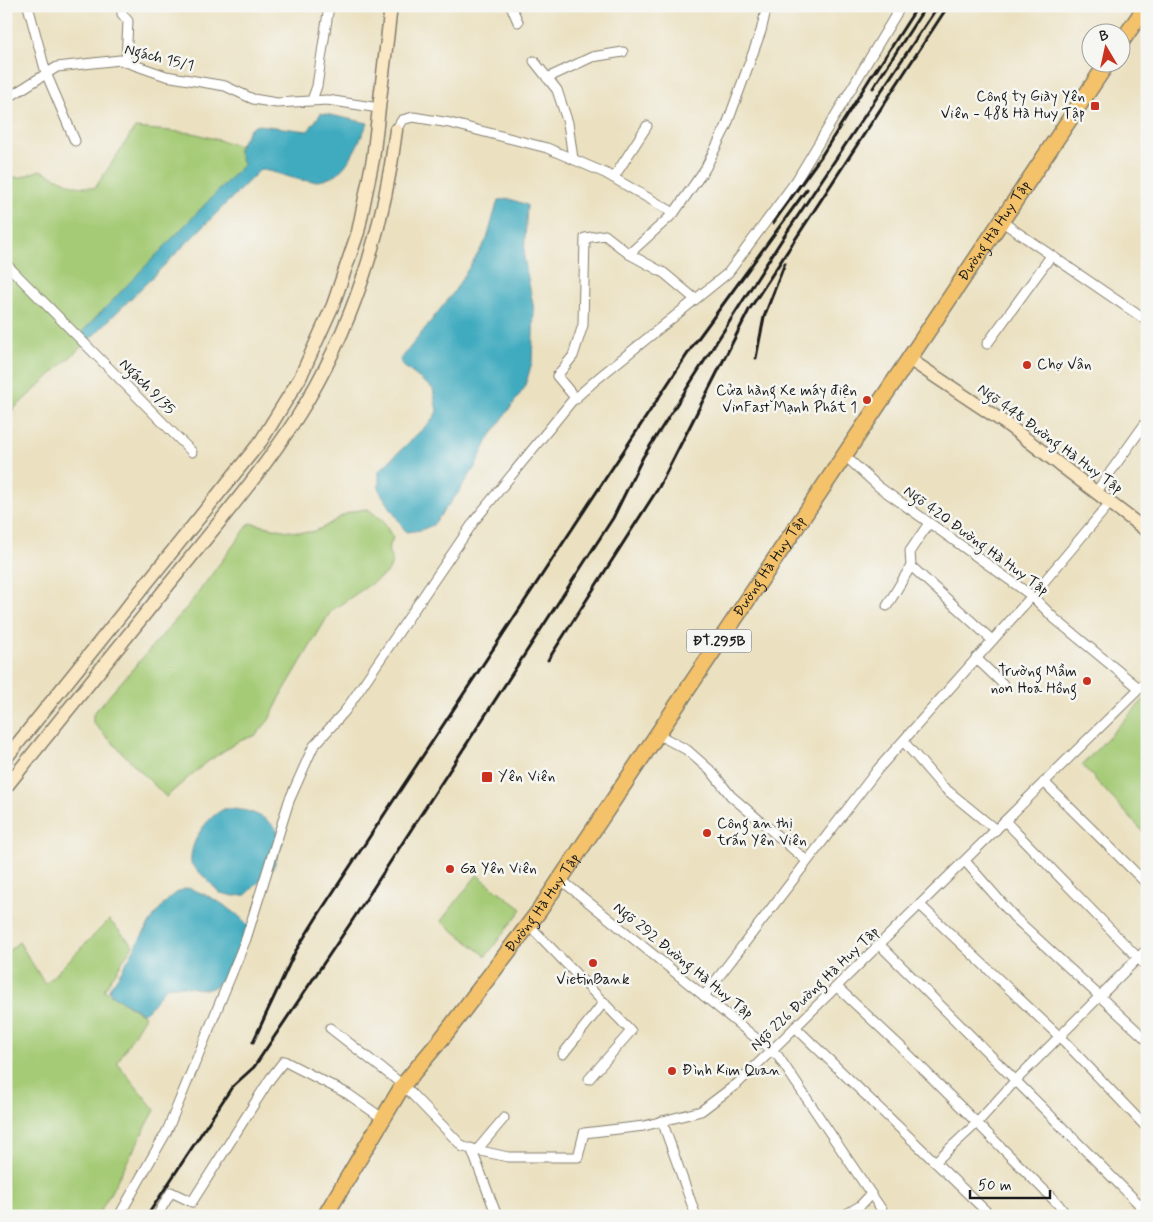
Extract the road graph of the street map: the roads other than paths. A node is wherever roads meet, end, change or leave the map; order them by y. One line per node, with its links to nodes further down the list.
1 (28, 6): 15 (street)
2 (122, 6): 12 (street)
3 (329, 6): 18 (street)
4 (391, 6): 19 (street)
5 (511, 6): 9 (street)
6 (767, 6): 25 (street)
7 (901, 6): 32 (street)
8 (1146, 6): 10 (main road)
9 (518, 22)
10 (1130, 29)
11 (623, 52): 16 (street)
12 (126, 61): 15 (street, Ngách 15/1); 18 (street, Ngách 15/1)
13 (534, 61): 16 (street)
14 (1101, 72): 26 (main road, Đường Hà Huy Tập / ĐT.295B)
15 (46, 73): 17 (street, Ngách 15/1); 22 (street)
16 (547, 78): 23 (street)
17 (6, 99)
18 (312, 100): 19 (street, Ngách 15/1)
19 (379, 108): 30 (street)
20 (647, 126): 24 (street)
21 (396, 130): 23 (street); 31 (street)
22 (75, 140)
23 (573, 159): 24 (street)
24 (614, 177): 25 (street)
25 (674, 213): 27 (street)
26 (1001, 222): 28 (street); 35 (main road, Đường Hà Huy Tập / ĐT.295B)
27 (628, 254): 32 (street); 36 (street)
28 (1051, 256): 33 (street); 34 (street)
29 (6, 264): 38 (street, Ngách 9/35)
30 (347, 268): 31 (street); 54 (street)
31 (364, 275): 56 (street)
32 (696, 299): 36 (street)
33 (1147, 321)
34 (987, 344)
35 (909, 358): 39 (main road, Đường Hà Huy Tập / ĐT.295B); 40 (street, Ngõ 448 Đường Hà Huy Tập)
36 (576, 399): 91 (street)
37 (1147, 421): 40 (street)
38 (192, 452)
39 (844, 455): 42 (street, Ngõ 420 Đường Hà Huy Tập); 52 (main road, Đường Hà Huy Tập / ĐT.295B)
40 (1096, 492): 41 (street, Ngõ 448 Đường Hà Huy Tập)
41 (1110, 503): 43 (street, Ngõ 448 Đường Hà Huy Tập); 45 (street)
42 (929, 523): 44 (street); 45 (street, Ngõ 420 Đường Hà Huy Tập)
43 (1147, 531)
44 (911, 566): 46 (street); 47 (street)
45 (1032, 596): 47 (street); 51 (street, Ngõ 420 Đường Hà Huy Tập)
46 (887, 606)
47 (992, 640): 48 (street)
48 (976, 658): 50 (street); 53 (street)
49 (1147, 681): 51 (street, Ngõ 226 Đường Hà Huy Tập)
50 (1003, 684)
51 (1140, 688): 55 (street, Ngõ 226 Đường Hà Huy Tập)
52 (657, 734): 59 (street); 61 (main road, Đường Hà Huy Tập / ĐT.295B)
53 (904, 742): 58 (street); 59 (street)
54 (6, 758)
55 (1044, 782): 57 (street, Ngõ 226 Đường Hà Huy Tập); 62 (street)
56 (6, 787)
57 (1005, 822): 58 (street, Ngõ 226 Đường Hà Huy Tập); 67 (street)
58 (996, 830): 60 (street, Ngõ 226 Đường Hà Huy Tập)
59 (807, 861): 70 (street)
60 (965, 861): 63 (street, Ngõ 226 Đường Hà Huy Tập); 71 (street)
61 (560, 878): 64 (main road, Đường Hà Huy Tập / ĐT.295B); 70 (street, Ngõ 292 Đường Hà Huy Tập)
62 (1147, 884)
63 (920, 905): 65 (street, Ngõ 226 Đường Hà Huy Tập); 75 (street)
64 (529, 925): 72 (street); 81 (main road, Đường Hà Huy Tập / ĐT.295B)
65 (880, 945): 69 (street, Ngõ 226 Đường Hà Huy Tập); 80 (street)
66 (1147, 949): 67 (street)
67 (1138, 959): 68 (street); 71 (street)
68 (1147, 967)
69 (837, 987): 73 (street, Ngõ 226 Đường Hà Huy Tập); 85 (street)
70 (704, 996): 77 (street, Ngõ 292 Đường Hà Huy Tập)
71 (1100, 996): 75 (street); 76 (street)
72 (604, 1002): 78 (street); 79 (street)
73 (795, 1027): 77 (street, Ngõ 226 Đường Hà Huy Tập); 88 (street)
74 (330, 1028): 81 (street, Ngõ 226 Đường Hà Huy Tập)
75 (1060, 1037): 80 (street); 86 (street)
76 (1147, 1040)
77 (771, 1051): 84 (street, Ngõ 226 Đường Hà Huy Tập); 89 (street, Ngõ 292 Đường Hà Huy Tập)
78 (563, 1054)
79 (589, 1079)
80 (1015, 1081): 85 (street); 90 (street)
81 (403, 1086): 82 (main road, Đường Hà Huy Tập / ĐT.295B); 87 (street, Ngõ 226 Đường Hà Huy Tập)
82 (382, 1118): 92 (street); 93 (main road, Đường Hà Huy Tập / ĐT.295B)
83 (504, 1118): 87 (street)
84 (662, 1121): 87 (street, Ngõ 226 Đường Hà Huy Tập); 95 (street)
85 (977, 1123): 88 (street); 99 (street)
86 (1147, 1128)
87 (474, 1149): 94 (street)
88 (935, 1162): 98 (street)
89 (871, 1194): 96 (street); 97 (street, Ngõ 292 Đường Hà Huy Tập)
90 (1144, 1202): 100 (street)
91 (119, 1216)
92 (157, 1216)
93 (324, 1216)
94 (497, 1216)
95 (696, 1216)
96 (843, 1216)
97 (886, 1216)
98 (991, 1216)
99 (1067, 1216)
100 (1134, 1216)

